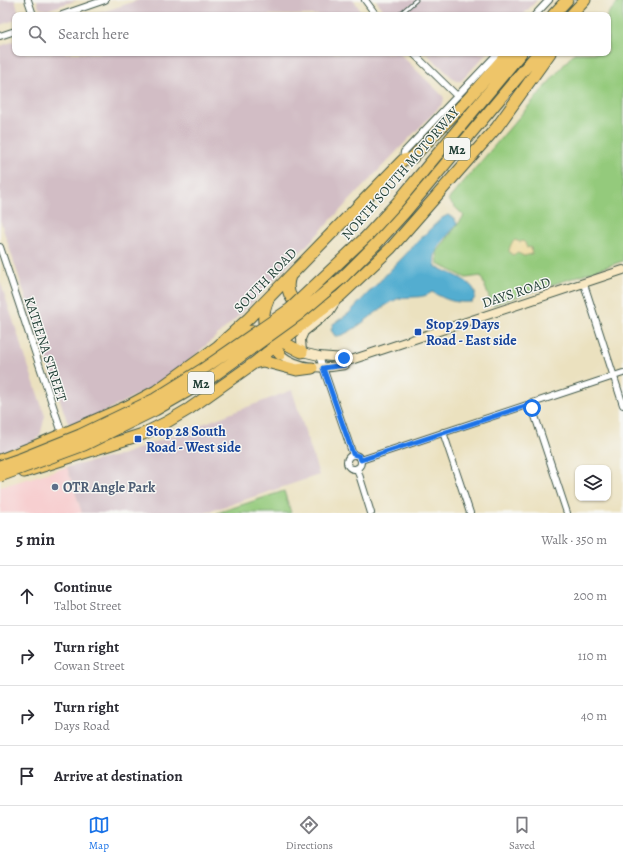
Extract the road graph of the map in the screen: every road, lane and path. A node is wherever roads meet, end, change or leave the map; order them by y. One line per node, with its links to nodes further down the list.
1 (28, 0): 8 (street)
2 (105, 0): 9 (street)
3 (365, 0): 10 (street)
4 (416, 0): 11 (lane)
5 (549, 0): 12 (street)
6 (567, 0): 13 (highway)
7 (585, 0): 14 (highway)
8 (32, 12)
9 (71, 12)
10 (374, 12)
11 (402, 12)
12 (538, 12)
13 (556, 12)
14 (574, 12)
15 (12, 32): 16 (street)
16 (0, 36)
17 (416, 56): 23 (street)
18 (495, 56): 23 (street, SOUTH ROAD)
19 (505, 56): 24 (highway)
20 (519, 56): 52 (highway, NORTH SOUTH MOTORWAY / M2, bridge)
21 (535, 56): 54 (highway, NORTH SOUTH MOTORWAY / M2, bridge)
22 (548, 56): 29 (highway)
23 (457, 96): 24 (street, SOUTH ROAD)
24 (403, 160): 27 (highway, SOUTH ROAD)
25 (0, 247): 47 (street, KATEENA STREET)
26 (623, 270): 28 (street, DAYS ROAD)
27 (290, 276): 30 (highway); 31 (highway); 32 (highway, SOUTH ROAD)
28 (584, 284): 37 (street, DAYS ROAD); 42 (street)
29 (340, 296): 30 (highway); 34 (street)
30 (322, 309): 33 (highway)
31 (266, 334): 32 (highway); 33 (highway)
32 (217, 347): 35 (highway, SOUTH ROAD)
33 (278, 348): 34 (highway); 38 (highway); 39 (street, DAYS ROAD)
34 (302, 352): 36 (street)
35 (206, 355): 43 (highway); 47 (highway, SOUTH ROAD)
36 (319, 356): 37 (street); 40 (street)
37 (348, 361): 40 (street, DAYS ROAD)
38 (254, 363): 39 (highway); 43 (highway)
39 (312, 368): 40 (street, DAYS ROAD)
40 (323, 368): 48 (street)
41 (623, 373): 42 (street)
42 (613, 376): 44 (street); 45 (street)
43 (225, 384): 49 (highway)
44 (531, 404): 46 (street); 58 (street)
45 (623, 405)
46 (443, 432): 51 (street); 57 (street)
47 (62, 434): 49 (street, KATEENA STREET); 50 (highway, SOUTH ROAD)
48 (353, 454): 51 (street); 53 (street)
49 (70, 457): 55 (highway)
50 (0, 460)
51 (361, 460): 53 (street)
52 (0, 466)
53 (357, 468): 56 (street)
54 (0, 476)
55 (0, 480)
56 (371, 513)
57 (470, 513)
58 (567, 513)

